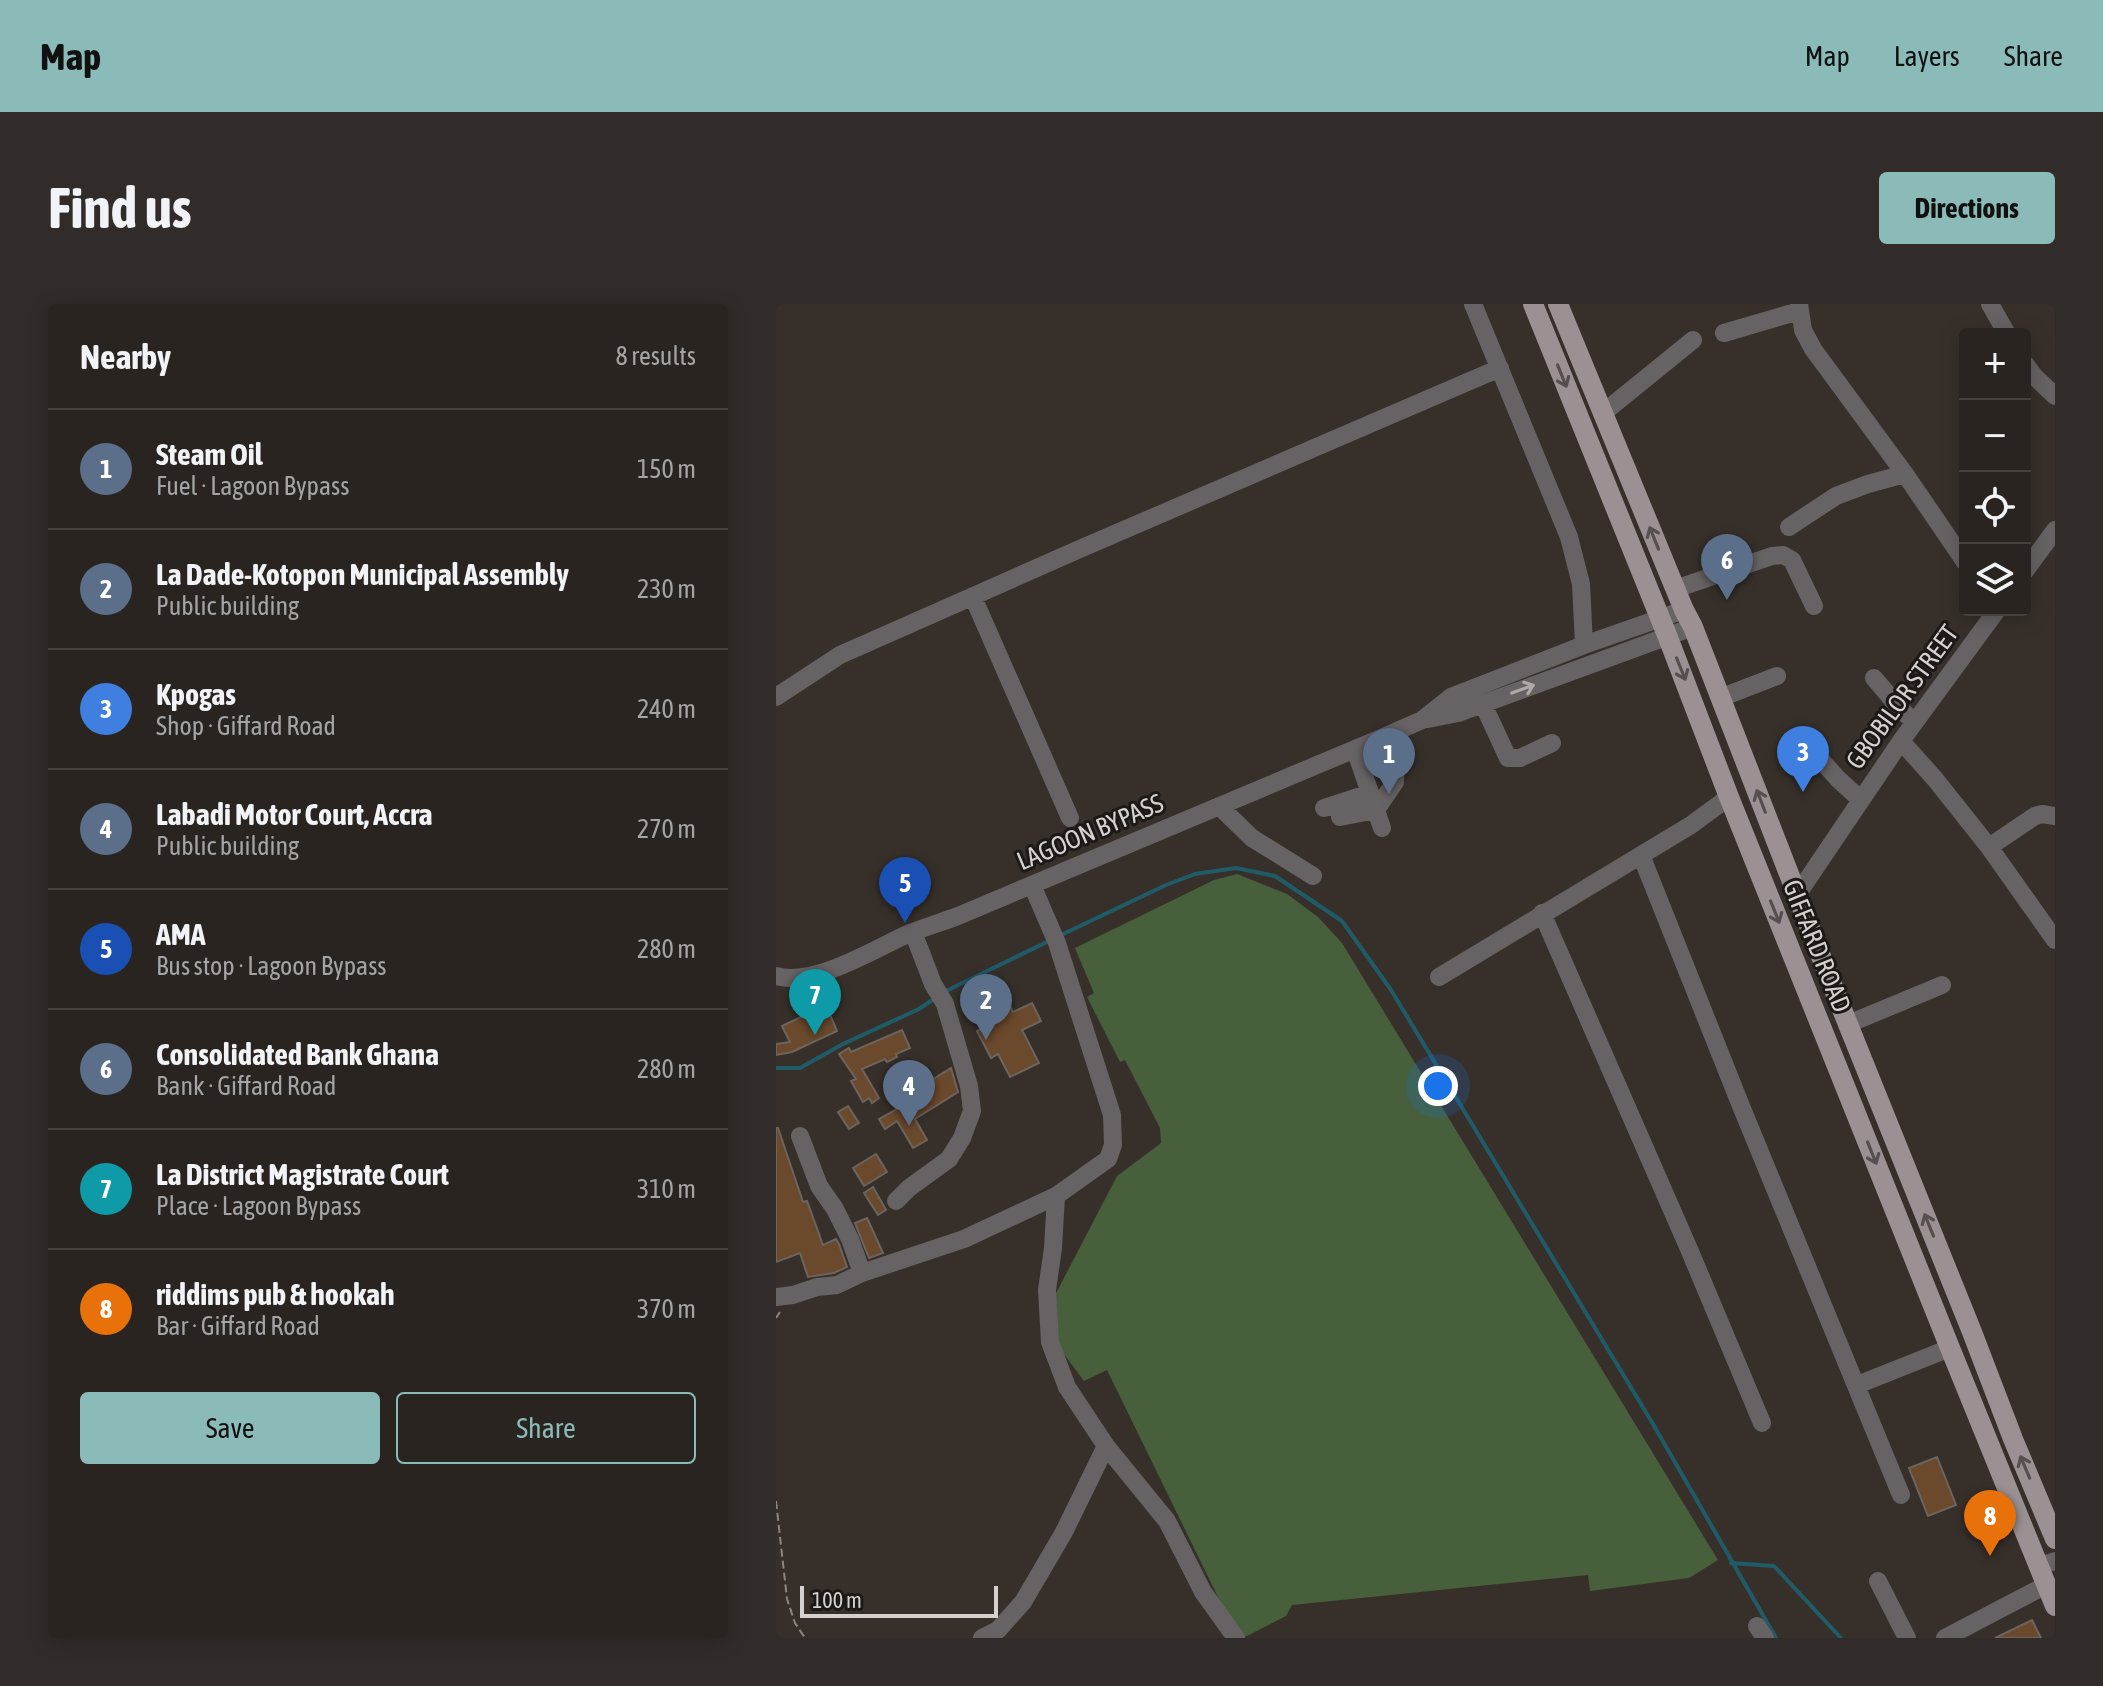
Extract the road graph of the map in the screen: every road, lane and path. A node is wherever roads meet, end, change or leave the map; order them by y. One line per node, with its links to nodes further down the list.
1 (1473, 304): 9 (street)
2 (1533, 304): 23 (main road, GIFFARD ROAD, one-way to 23)
3 (1558, 304): 12 (main road, GIFFARD ROAD)
4 (1990, 304): 6 (street)
5 (1799, 308): 7 (street); 13 (street)
6 (2004, 328)
7 (1724, 333)
8 (1693, 340): 12 (street)
9 (1500, 368): 19 (street); 24 (street)
10 (2031, 372): 11 (street)
11 (2055, 396)
12 (1603, 413): 18 (main road, GIFFARD ROAD, one-way to 12)
13 (1905, 474): 14 (street); 16 (street)
14 (1789, 527)
15 (2055, 530): 17 (street)
16 (1959, 553)
17 (2031, 563)
18 (1675, 589): 20 (street); 22 (main road, GIFFARD ROAD)
19 (973, 597): 27 (street); 43 (street)
20 (1814, 606)
21 (1993, 616): 31 (street, GBOBILOR STREET)
22 (1689, 618): 23 (street, LAGOON BYPASS); 28 (main road, GIFFARD ROAD)
23 (1663, 626): 24 (street, LAGOON BYPASS); 29 (street, LAGOON BYPASS, one-way to 23); 37 (main road, GIFFARD ROAD, one-way to 37)
24 (1584, 645): 30 (street, LAGOON BYPASS)
25 (1777, 676): 28 (street)
26 (1874, 678): 31 (street)
27 (776, 697)
28 (1720, 698): 48 (main road, GIFFARD ROAD, one-way to 28)
29 (1483, 704): 30 (street, LAGOON BYPASS); 34 (street)
30 (1422, 720): 32 (street, LAGOON BYPASS)
31 (1915, 722): 33 (street, GBOBILOR STREET)
32 (1386, 736): 35 (street, LAGOON BYPASS); 40 (street)
33 (1901, 741): 38 (street, GBOBILOR STREET); 44 (street)
34 (1552, 743)
35 (1355, 749): 39 (street, LAGOON BYPASS); 40 (street)
36 (1820, 759): 38 (street)
37 (1729, 797): 45 (street); 61 (main road, GIFFARD ROAD, one-way to 61)
38 (1861, 800): 48 (street, GBOBILOR STREET)
39 (1219, 806): 46 (street); 47 (street, LAGOON BYPASS)
40 (1376, 810): 41 (street)
41 (1332, 812)
42 (2055, 816): 44 (street)
43 (1070, 818)
44 (1989, 847): 51 (street)
45 (1641, 855): 49 (street); 62 (street)
46 (1313, 876)
47 (1032, 885): 50 (street, LAGOON BYPASS); 57 (street)
48 (1797, 895): 55 (main road, GIFFARD ROAD)
49 (1542, 913): 53 (street); 63 (street)
50 (913, 932): 52 (street, LAGOON BYPASS); 58 (street)
51 (2054, 938)
52 (776, 976)
53 (1439, 977)
54 (1942, 985): 55 (street)
55 (1848, 1024): 67 (main road, GIFFARD ROAD, one-way to 55)
56 (800, 1136): 59 (street)
57 (1056, 1196): 59 (street); 64 (street)
58 (896, 1201)
59 (862, 1273): 60 (street)
60 (776, 1297)
61 (1950, 1348): 62 (street); 68 (main road, GIFFARD ROAD)
62 (1857, 1385): 65 (street)
63 (1762, 1423)
64 (1106, 1446): 72 (street); 73 (street)
65 (1901, 1495)
66 (776, 1501): 71 (path)
67 (2055, 1542): 68 (street)
68 (2044, 1566): 70 (main road, GIFFARD ROAD); 75 (street)
69 (1878, 1581): 74 (street)
70 (2055, 1606)
71 (805, 1638)
72 (982, 1638)
73 (1236, 1638)
74 (1907, 1638)
75 (1945, 1638)

